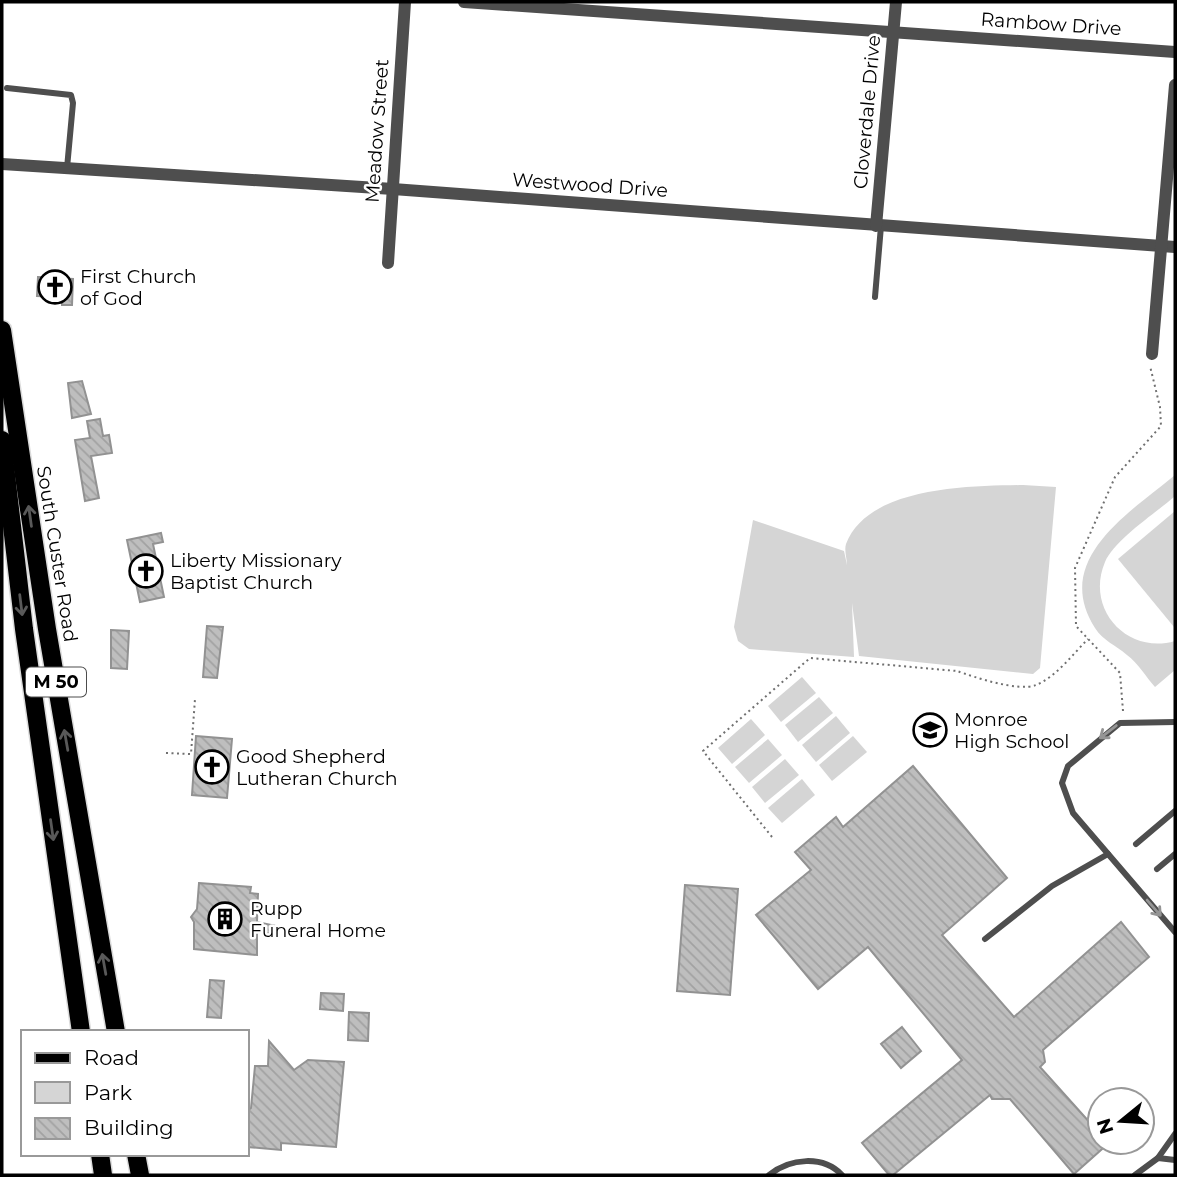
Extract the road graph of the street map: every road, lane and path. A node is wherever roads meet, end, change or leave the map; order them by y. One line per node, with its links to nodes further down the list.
1 (405, 2): 10 (street, Meadow Street)
2 (464, 2): 4 (street, Rambow Drive)
3 (896, 2): 4 (street, Cloverdale Drive)
4 (893, 33): 5 (street, Rambow Drive); 11 (street, Cloverdale Drive)
5 (1175, 52)
6 (1175, 85): 12 (street)
7 (7, 88): 9 (lane)
8 (2, 164): 9 (street, Westwood Drive)
9 (67, 168): 10 (street, Westwood Drive)
10 (393, 189): 11 (street, Westwood Drive); 14 (street, Meadow Street)
11 (879, 226): 12 (street, Westwood Drive); 15 (lane)
12 (1161, 246): 13 (street, Westwood Drive); 17 (street)
13 (1175, 247)
14 (388, 263)
15 (875, 297)
16 (2, 330): 33 (main road, South Custer Road / M 50, one-way to 16)
17 (1150, 358): 19 (path)
18 (2, 440): 32 (main road, South Custer Road / M 50, one-way to 32)
19 (1088, 639): 21 (path); 25 (path)
20 (195, 699): 23 (path)
21 (1123, 711)
22 (1174, 722): 27 (lane, one-way to 27)
23 (166, 753)
24 (1175, 811): 26 (lane)
25 (772, 837)
26 (1136, 844)
27 (1108, 854): 30 (lane, one-way to 30); 31 (lane)
28 (1175, 854): 29 (lane)
29 (1157, 869)
30 (1175, 932)
31 (985, 939)
32 (81, 1030)
33 (116, 1030)
34 (1175, 1134): 37 (lane)
35 (100, 1156): 39 (main road)
36 (136, 1156): 40 (main road)
37 (1158, 1158): 38 (lane); 43 (lane)
38 (1175, 1160)
39 (103, 1175)
40 (140, 1175)
41 (769, 1175): 42 (lane)
42 (842, 1175)
43 (1135, 1175)

